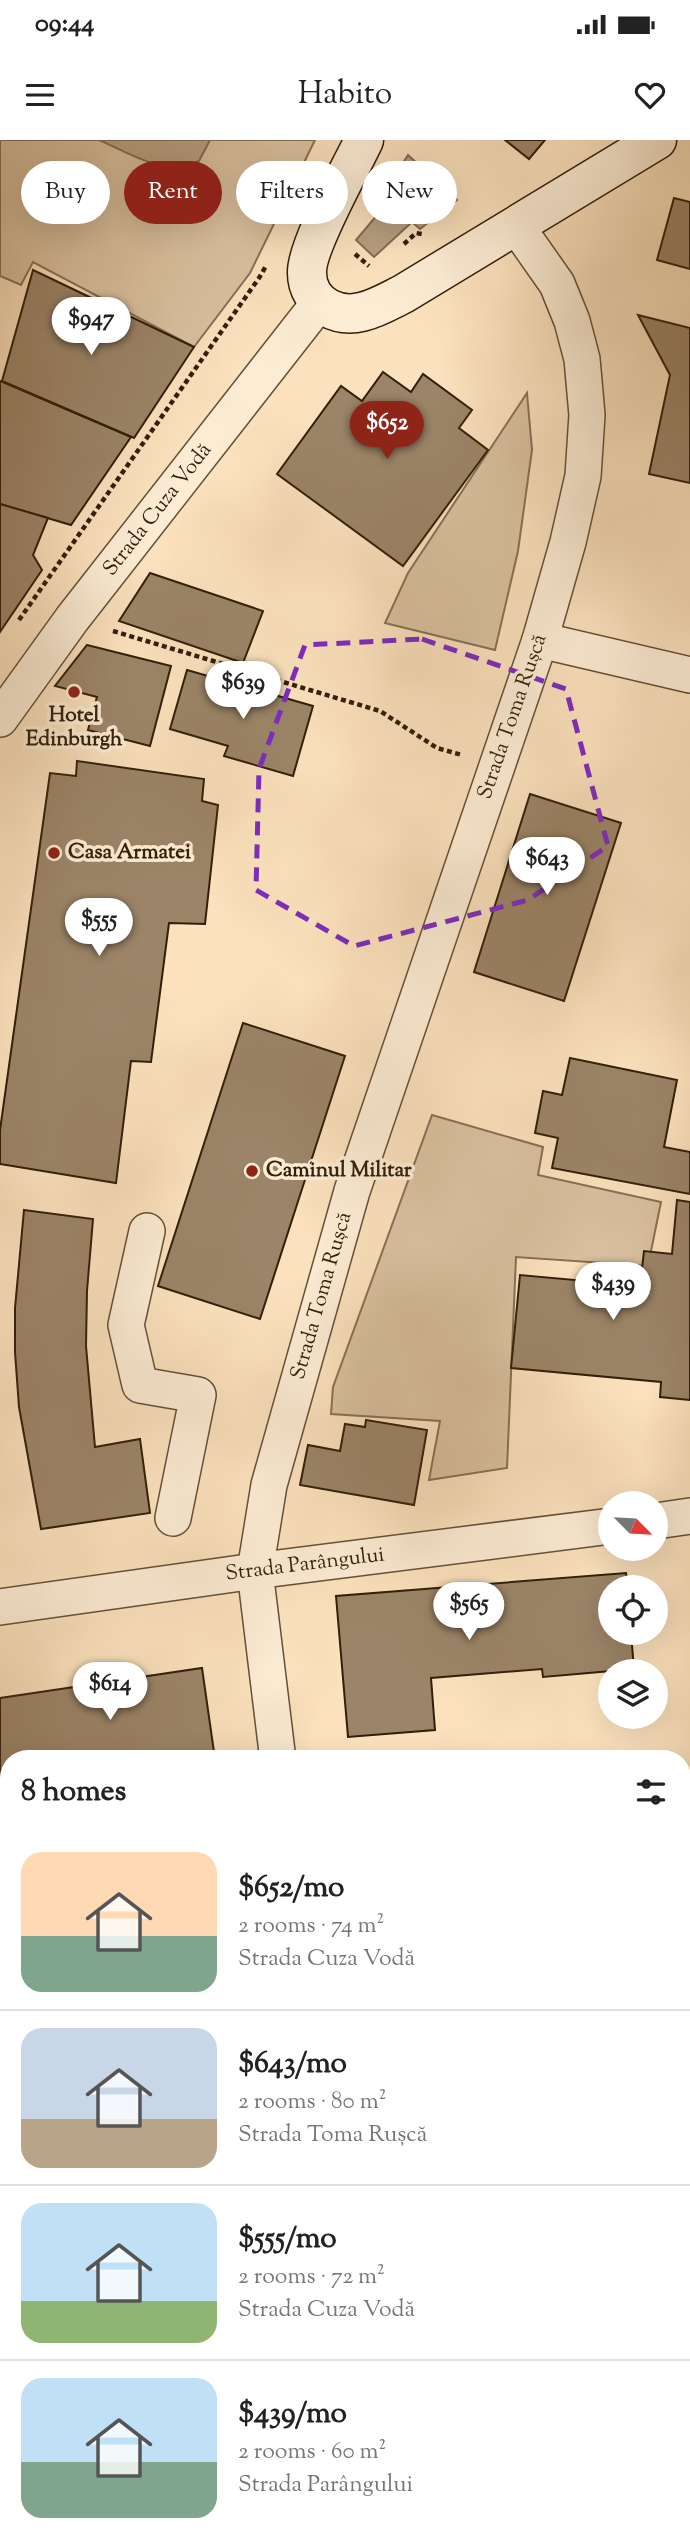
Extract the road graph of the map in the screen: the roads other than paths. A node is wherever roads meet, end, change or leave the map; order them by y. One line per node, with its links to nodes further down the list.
1 (364, 140): 4 (main road)
2 (657, 140): 3 (main road)
3 (517, 227): 4 (main road); 5 (street, Strada Toma Rușcă)
4 (319, 303): 7 (street, Strada Cuza Vodă)
5 (540, 640): 6 (street); 13 (street, Strada Toma Rușcă)
6 (690, 676)
7 (0, 719)
8 (147, 1231): 10 (street)
9 (690, 1516): 11 (street)
10 (173, 1518)
11 (668, 1519)
12 (598, 1528): 13 (street, Strada Parângului)
13 (255, 1571): 14 (street, Strada Parângului); 15 (street, Strada Toma Rușcă)
14 (0, 1607)
15 (277, 1750)

